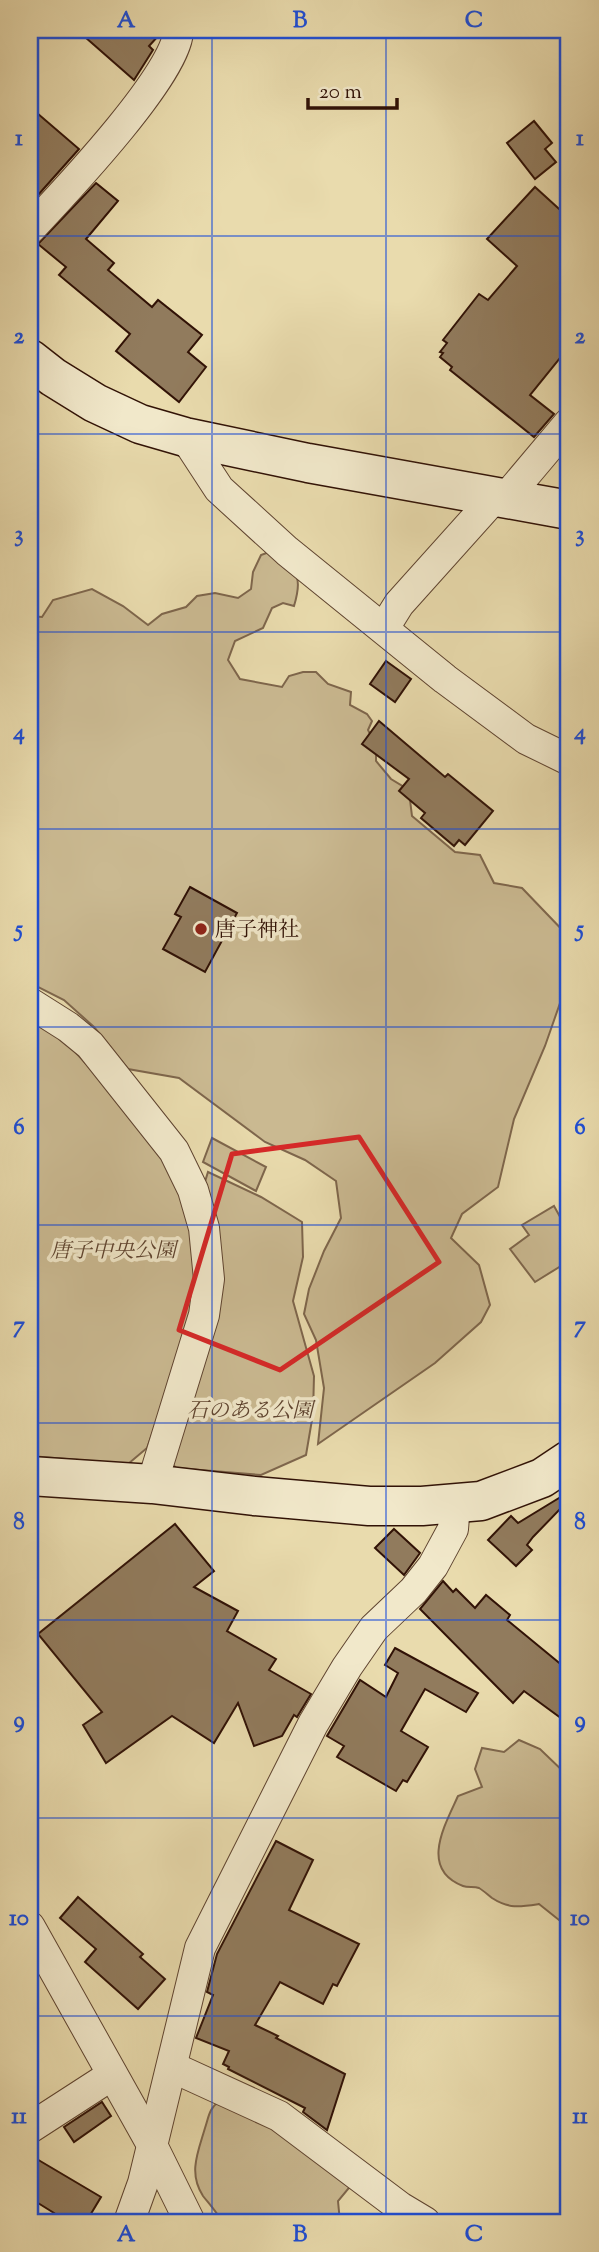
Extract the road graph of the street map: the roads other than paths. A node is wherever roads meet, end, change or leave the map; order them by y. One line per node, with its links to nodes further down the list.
1 (178, 30): 2 (street)
2 (30, 229)
3 (30, 359): 5 (street)
4 (569, 423): 6 (street)
5 (185, 438): 6 (street); 8 (street)
6 (500, 498): 7 (street); 8 (street)
7 (569, 510)
8 (384, 628): 9 (street)
9 (569, 760)
10 (30, 1003): 13 (street)
11 (569, 1460): 14 (street)
12 (30, 1476): 13 (street)
13 (152, 1484): 14 (street)
14 (455, 1504): 16 (street)
15 (30, 1927): 17 (street)
16 (172, 2067): 19 (street); 22 (street)
17 (112, 2076): 18 (street); 19 (street)
18 (30, 2128)
19 (151, 2143): 20 (street); 21 (street)
20 (129, 2222)
21 (190, 2222)
22 (425, 2222)

